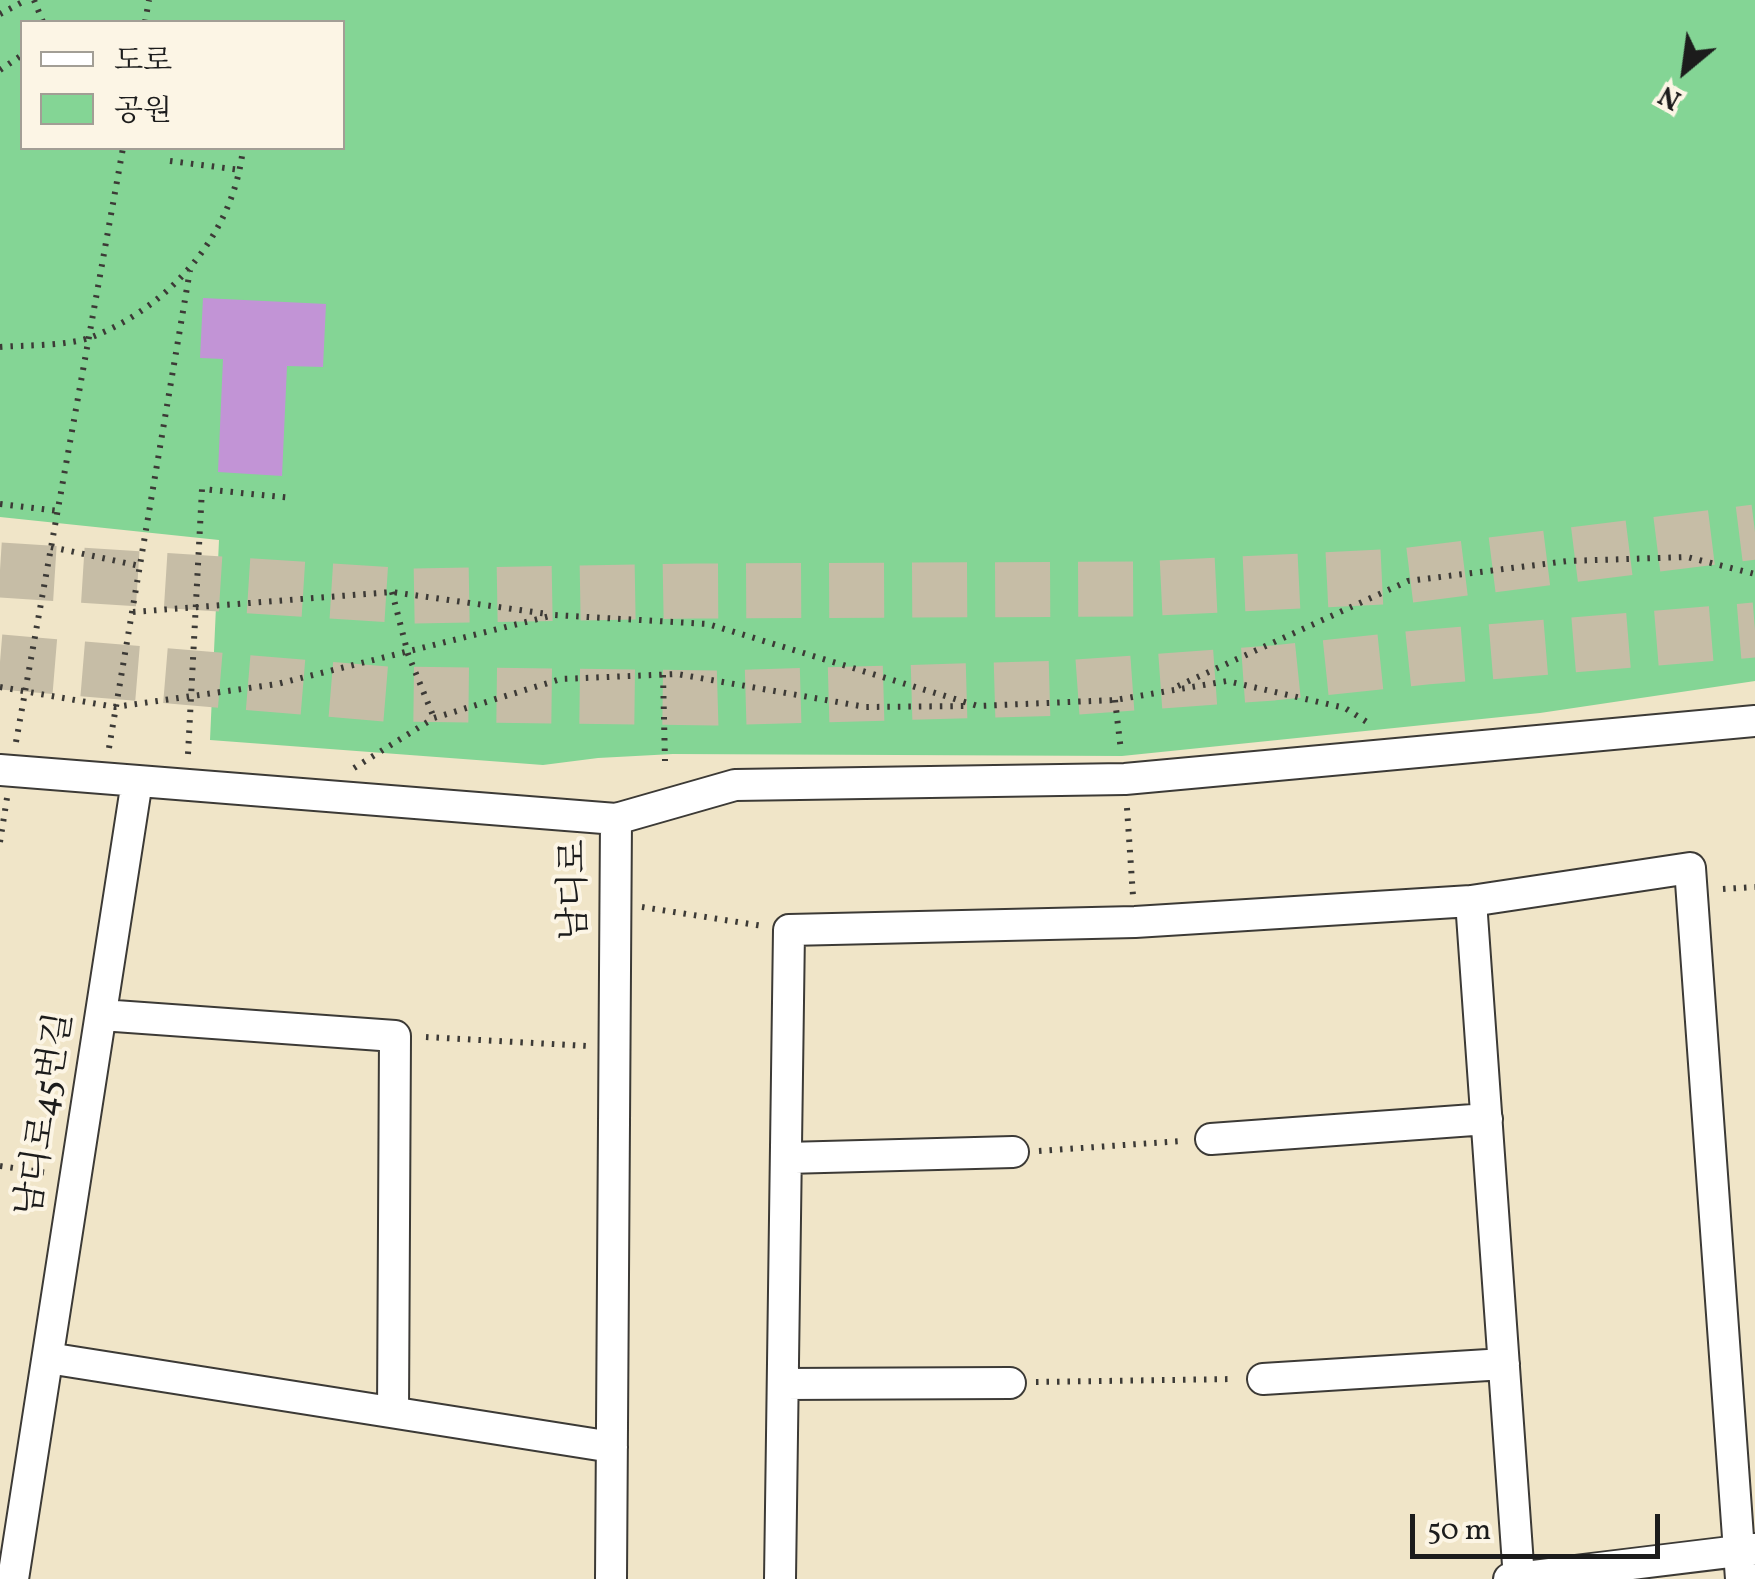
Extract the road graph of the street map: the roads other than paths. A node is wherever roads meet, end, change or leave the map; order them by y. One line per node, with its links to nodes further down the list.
1 (1755, 721): 4 (street)
2 (5, 770): 3 (street, 남디로)
3 (138, 781): 4 (street, 남디로); 6 (street, 남디로45번길)
4 (616, 819): 17 (street, 남디로)
5 (1471, 901): 7 (street); 10 (street); 18 (street)
6 (101, 1015): 11 (street, 남디로45번길); 16 (street)
7 (1486, 1118): 8 (street); 12 (street)
8 (1211, 1139)
9 (1013, 1152): 10 (street)
10 (786, 1158): 15 (street)
11 (48, 1358): 16 (street); 20 (street, 남디로45번길)
12 (1504, 1364): 13 (street); 19 (street)
13 (1263, 1379)
14 (1010, 1382): 15 (street)
15 (782, 1384): 22 (street)
16 (393, 1412): 17 (street)
17 (612, 1447): 21 (street, 남디로)
18 (1744, 1560): 19 (street)
19 (1516, 1578)
20 (13, 1579)
21 (611, 1579)
22 (780, 1579)

